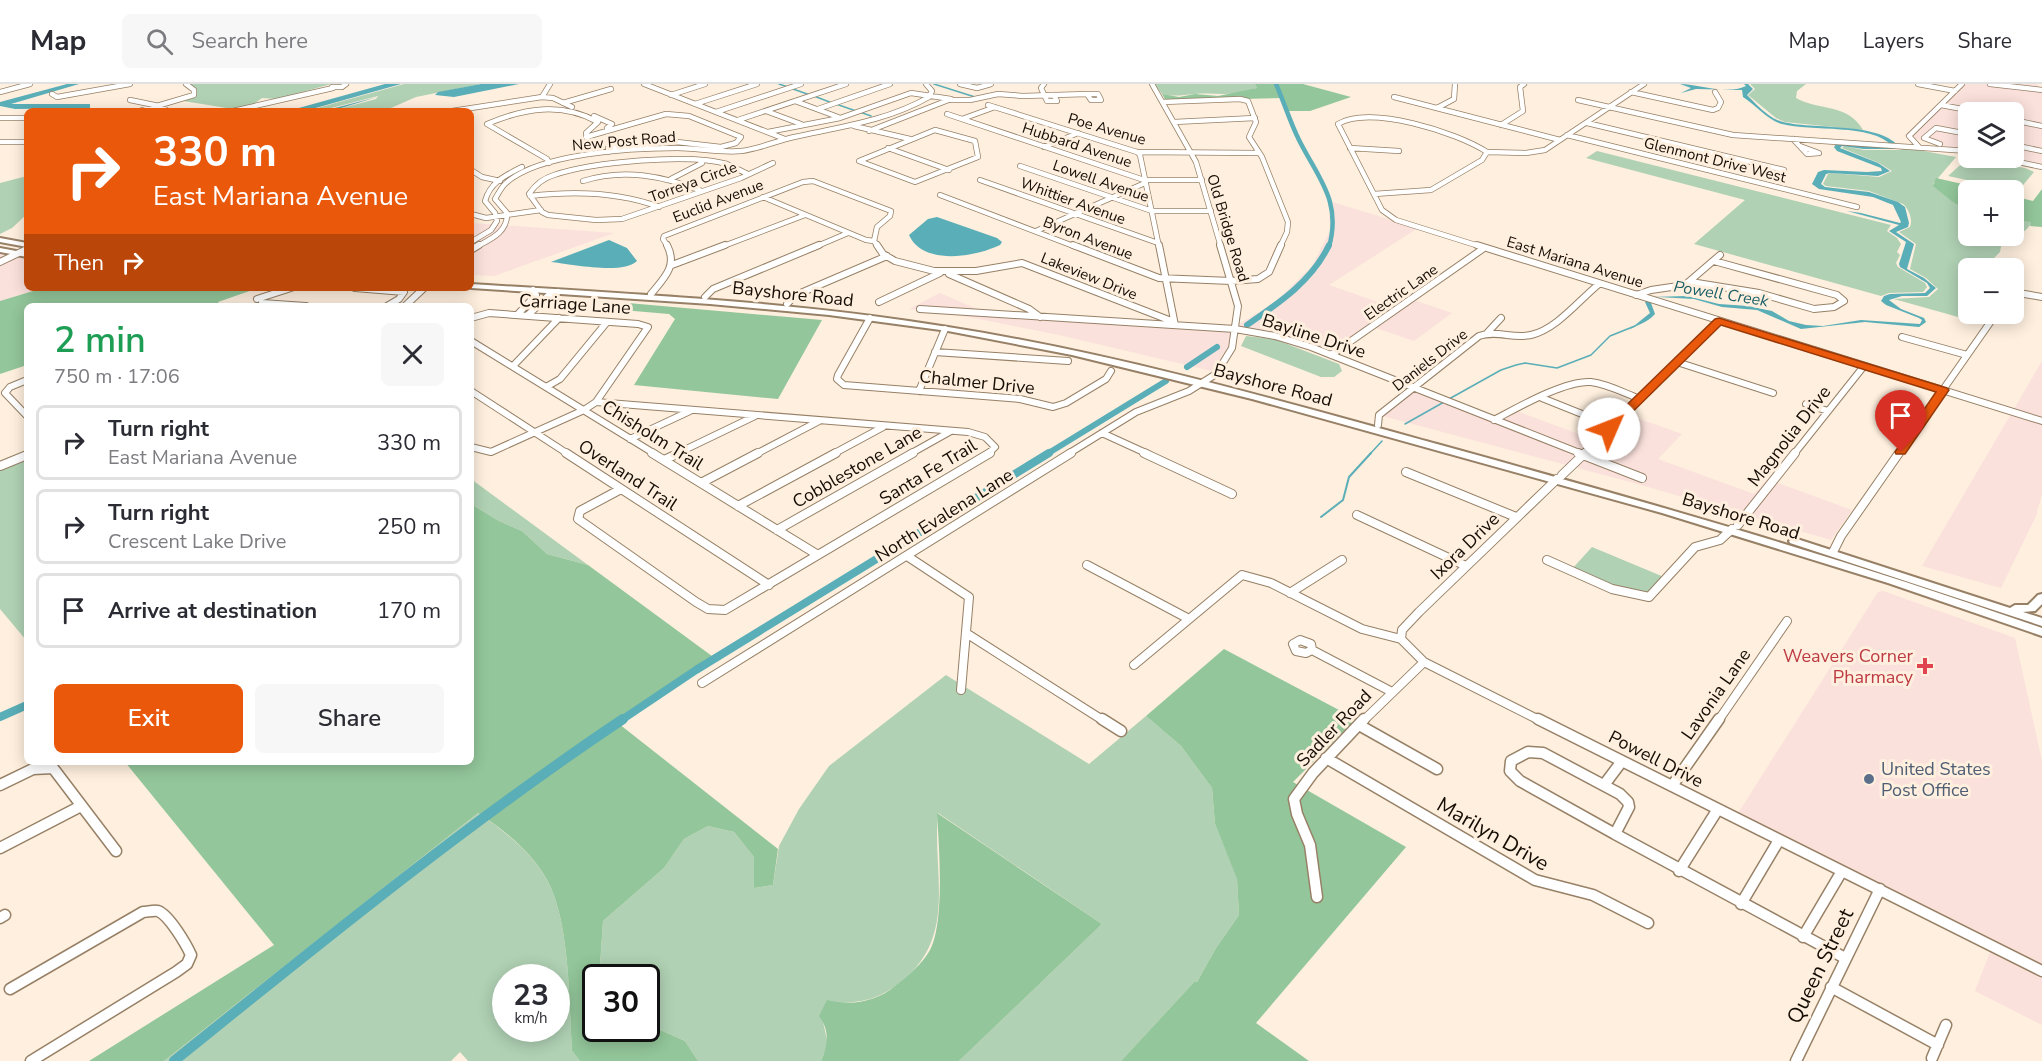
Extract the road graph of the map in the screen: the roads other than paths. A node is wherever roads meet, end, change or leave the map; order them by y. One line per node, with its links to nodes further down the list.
1 (30, 84): 30 (street)
2 (130, 84): 33 (street); 48 (street)
3 (186, 84): 48 (street)
4 (346, 84): 25 (street)
5 (550, 84): 38 (street)
6 (644, 84): 36 (street)
7 (692, 84): 26 (street)
8 (705, 84): 26 (street)
9 (757, 84): 45 (street)
10 (801, 84): 59 (street)
11 (846, 84): 42 (street)
12 (890, 84): 57 (street)
13 (921, 84): 34 (street)
14 (926, 84): 34 (street)
15 (960, 84): 16 (street)
16 (991, 84)
17 (1044, 84): 37 (street)
18 (1152, 84): 43 (street, Old Bridge Road)
19 (1455, 84): 55 (street)
20 (1524, 84): 72 (street)
21 (1644, 84): 32 (street)
22 (1918, 84): 29 (street)
23 (1962, 84): 29 (street)
24 (1990, 84): 28 (street)
25 (335, 86): 53 (street)
26 (698, 86): 36 (street)
27 (611, 89): 44 (street)
28 (2042, 90)
29 (1955, 91): 47 (street)
30 (0, 92)
31 (1715, 92): 32 (street)
32 (1631, 93): 50 (street)
33 (52, 94)
34 (928, 94): 40 (street); 63 (street); 71 (street, New Post Road)
35 (1087, 94): 37 (street)
36 (671, 95): 45 (street)
37 (1044, 95): 40 (street)
38 (542, 97): 44 (street); 54 (street)
39 (1394, 98): 55 (street)
40 (951, 100): 75 (street)
41 (1578, 100): 50 (street)
42 (795, 101): 57 (street); 58 (street)
43 (1163, 102): 64 (street); 67 (street, Old Bridge Road)
44 (563, 103): 81 (street)
45 (695, 104): 59 (street)
46 (988, 105): 49 (street, Poe Avenue)
47 (1941, 105): 56 (street); 74 (street)
48 (157, 106): 51 (street); 52 (street)
49 (995, 107): 65 (street); 79 (street, Poe Avenue)
50 (1610, 107): 69 (street); 84 (street)
51 (150, 108)
52 (161, 108)
53 (251, 108)
54 (471, 108)
55 (1436, 108): 72 (street)
56 (1958, 108)
57 (818, 109): 63 (street)
58 (766, 111): 66 (street); 70 (street)
59 (716, 112): 66 (street)
60 (947, 114): 65 (street, Hubbard Avenue)
61 (0, 118): 62 (street)
62 (24, 118)
63 (840, 118): 70 (street)
64 (1255, 118): 67 (street); 103 (street)
65 (962, 119): 89 (street, Hubbard Avenue)
66 (738, 120): 76 (street)
67 (1174, 122): 102 (street, Old Bridge Road)
68 (2024, 122): 73 (street)
69 (1587, 123): 80 (street); 113 (street)
70 (802, 125): 76 (street)
71 (852, 125): 75 (street); 82 (street, New Post Road)
72 (1501, 125): 85 (street)
73 (2042, 126)
74 (1916, 129): 77 (street); 90 (street)
75 (869, 131): 83 (street)
76 (768, 132): 82 (street)
77 (1930, 132): 78 (street); 91 (street)
78 (1958, 132)
79 (1078, 134): 89 (street); 100 (street, Poe Avenue)
80 (1567, 135): 85 (street); 129 (street, Glenmont Drive West)
81 (586, 136): 96 (street); 99 (street); 105 (street)
82 (783, 138): 96 (street, New Post Road)
83 (910, 139): 93 (street); 111 (street)
84 (1793, 139): 88 (street); 90 (street)
85 (1560, 140): 101 (street)
86 (0, 142): 87 (street)
87 (24, 142)
88 (1800, 146)
89 (1044, 147): 120 (street, Hubbard Avenue)
90 (1919, 147): 95 (street)
91 (1958, 147)
92 (2024, 147): 98 (street)
93 (888, 148): 111 (street); 111 (street)
94 (1350, 148): 97 (street); 101 (street, East Mariana Avenue); 123 (street, East Mariana Avenue)
95 (1958, 149)
96 (608, 151): 99 (street, New Post Road)
97 (1399, 151)
98 (2042, 151)
99 (590, 152): 105 (street, New Post Road)
100 (1137, 152): 102 (street, Poe Avenue); 120 (street)
101 (1487, 152): 123 (street)
102 (1191, 153): 103 (street, Poe Avenue); 117 (street, Old Bridge Road)
103 (1259, 153): 162 (street, Byron Avenue)
104 (2024, 160): 109 (street)
105 (548, 161): 118 (street, New Post Road); 121 (street, New Post Road)
106 (2024, 162): 109 (street)
107 (702, 163): 114 (street, Torreya Circle); 115 (street); 125 (street, Torreya Circle)
108 (773, 163): 114 (street)
109 (2042, 165)
110 (1020, 166): 127 (street, Lowell Avenue)
111 (949, 170)
112 (474, 171): 118 (street)
113 (1784, 171)
114 (748, 174): 122 (street, Torreya Circle)
115 (671, 179): 119 (street); 122 (street)
116 (980, 180): 133 (street, Whittier Avenue)
117 (1202, 180): 120 (street, Hubbard Avenue); 132 (street, Old Bridge Road)
118 (498, 181): 121 (street); 137 (street)
119 (583, 181)
120 (1144, 181): 127 (street); 131 (street)
121 (507, 182): 136 (street)
122 (702, 191): 128 (street, Torreya Circle)
123 (1374, 194): 148 (street, East Mariana Avenue)
124 (940, 195): 140 (street, Byron Avenue)
125 (530, 196): 128 (street); 130 (street)
126 (763, 197): 135 (street); 144 (street, Euclid Avenue); 157 (street, Euclid Avenue)
127 (1111, 197): 131 (street, Lowell Avenue); 133 (street)
128 (659, 207): 130 (street, Torreya Circle)
129 (1857, 207)
130 (541, 210): 136 (street)
131 (1152, 211): 132 (street, Lowell Avenue); 145 (street)
132 (1211, 211): 162 (street, Old Bridge Road)
133 (1074, 214): 140 (street); 145 (street, Whittier Avenue)
134 (474, 215): 137 (street)
135 (804, 215): 141 (street); 157 (street)
136 (508, 216): 137 (street); 139 (street)
137 (496, 218): 138 (street)
138 (494, 227): 139 (street); 143 (street)
139 (504, 228): 147 (street)
140 (1036, 231): 160 (street, Byron Avenue)
141 (848, 233): 144 (street); 174 (street)
142 (0, 240): 146 (main road)
143 (474, 240)
144 (874, 241): 154 (street, Lakeview Drive)
145 (1158, 243): 160 (street)
146 (24, 246)
147 (474, 248)
148 (1484, 248): 164 (street, East Mariana Avenue); 201 (street, Electric Lane)
149 (24, 249): 151 (street)
150 (0, 250): 151 (main road)
151 (18, 254): 152 (main road); 156 (street); 158 (street)
152 (24, 255)
153 (1720, 255): 155 (street)
154 (887, 256): 159 (street, Lakeview Drive); 180 (street)
155 (1714, 261): 163 (street); 163 (street)
156 (0, 262)
157 (672, 265): 171 (street)
158 (0, 267)
159 (944, 272): 176 (street); 187 (street); 193 (street, Lakeview Drive)
160 (1166, 279): 162 (street, Byron Avenue); 193 (street)
161 (474, 281): 171 (main road, Bayshore Road)
162 (1232, 281): 196 (street, Old Bridge Road)
163 (1691, 282): 173 (street)
164 (1599, 284): 173 (street, East Mariana Avenue); 197 (street, Daniels Drive)
165 (474, 286): 166 (main road, Bayshore Road)
166 (532, 290): 170 (main road, Bayshore Road); 183 (street)
167 (285, 291): 177 (street)
168 (392, 291): 178 (street)
169 (421, 291): 179 (street)
170 (558, 292): 181 (main road, Bayshore Road); 184 (street)
171 (651, 294): 174 (main road, Bayshore Road)
172 (2024, 294): 175 (street)
173 (1636, 295): 191 (street, East Mariana Avenue)
174 (705, 297): 180 (main road, Bayshore Road)
175 (2042, 297)
176 (879, 302)
177 (262, 303)
178 (392, 303)
179 (408, 303)
180 (783, 304): 181 (main road); 185 (main road, Bayshore Road)
181 (766, 307): 189 (main road, Bayshore Road)
182 (920, 309): 187 (street, Bayline Drive)
183 (517, 315): 184 (street, Carriage Lane); 186 (street, Carriage Lane)
184 (528, 315): 188 (street, Carriage Lane)
185 (883, 315): 189 (main road); 209 (main road, Bayshore Road)
186 (474, 317)
187 (1040, 317): 193 (street, Bayline Drive)
188 (559, 318): 192 (street, Carriage Lane); 205 (street)
189 (870, 318): 195 (main road, Bayshore Road); 213 (street, Chalmer Drive)
190 (1501, 318): 197 (street)
191 (1719, 321): 204 (street, Ixora Drive); 206 (street, East Mariana Avenue)
192 (607, 322): 210 (street); 218 (street, Carriage Lane)
193 (1175, 324): 196 (street, Bayline Drive)
194 (1989, 324): 202 (street)
195 (945, 329): 200 (street); 209 (main road, Bayshore Road)
196 (1235, 329): 201 (street, Bayline Drive); 209 (street, Old Bridge Road)
197 (1488, 332): 211 (street, Daniels Drive)
198 (1902, 337): 202 (street)
199 (474, 343): 205 (street, Chisholm Trail)
200 (935, 352): 203 (street); 213 (street)
201 (1331, 355): 211 (street, Bayline Drive)
202 (1967, 355): 212 (street)
203 (1068, 362)
204 (1677, 362): 215 (street); 217 (street, Ixora Drive)
205 (513, 366): 210 (street, Chisholm Trail)
206 (1864, 366): 212 (street, East Mariana Avenue); 222 (street, Magnolia Drive)
207 (1111, 371): 213 (street, Chalmer Drive)
208 (24, 381): 223 (street)
209 (1204, 381): 228 (main road, Bayshore Road); 233 (street, North Evalena Lane); 241 (main road, Bayshore Road)
210 (546, 387): 220 (street, Chisholm Trail)
211 (1413, 388): 225 (street, Bayline Drive); 228 (street, Daniels Drive)
212 (1943, 390): 227 (street, East Mariana Avenue); 251 (street)
213 (920, 391)
214 (474, 393): 232 (street, Overland Trail)
215 (1773, 393)
216 (1542, 398): 217 (street); 225 (street); 230 (street)
217 (1640, 399): 230 (street, Ixora Drive)
218 (597, 401): 220 (street, Carriage Lane); 221 (street, Santa Fe Trail)
219 (1806, 404): 222 (street)
220 (584, 410): 232 (street, Carriage Lane); 234 (street, Chisholm Trail)
221 (692, 411): 224 (street, Santa Fe Trail); 234 (street)
222 (1828, 411): 249 (street, Magnolia Drive)
223 (24, 413)
224 (756, 416): 226 (street, Santa Fe Trail); 238 (street)
225 (1494, 420): 236 (street, Bayline Drive)
226 (820, 421): 229 (street, Santa Fe Trail); 243 (street)
227 (2042, 421)
228 (1378, 425): 241 (main road, Bayshore Road)
229 (884, 426): 231 (street, Santa Fe Trail); 246 (street)
230 (1612, 426): 236 (street, Ixora Drive)
231 (952, 431): 250 (street, Cobblestone Lane); 252 (street, Santa Fe Trail)
232 (534, 432): 235 (street, Carriage Lane); 244 (street, Overland Trail)
233 (1102, 433): 245 (street); 253 (street, North Evalena Lane)
234 (630, 440): 238 (street, Chisholm Trail)
235 (474, 448)
236 (1582, 455): 241 (street, Ixora Drive); 242 (street, Bayline Drive)
237 (24, 456): 239 (street)
238 (664, 460): 243 (street, Chisholm Trail)
239 (0, 466)
240 (1406, 472): 248 (street)
241 (1559, 477): 248 (street, Ixora Drive); 249 (main road, Bayshore Road); 249 (main road, Bayshore Road)
242 (1642, 478)
243 (701, 483): 246 (street, Chisholm Trail)
244 (621, 489): 258 (street, Overland Trail); 258 (street, Santa Fe Trail)
245 (1233, 494)
246 (738, 506): 250 (street, Chisholm Trail)
247 (1357, 515): 257 (street)
248 (1516, 517): 257 (street, Ixora Drive)
249 (1735, 527): 251 (main road, Bayshore Road); 255 (street, Magnolia Drive); 265 (main road, Bayshore Road)
250 (777, 530): 252 (street, Chisholm Trail)
251 (1833, 552): 259 (main road, Bayshore Road)
252 (818, 555): 258 (street, Santa Fe Trail)
253 (907, 556): 266 (street); 271 (street, North Evalena Lane)
254 (1342, 560): 260 (street)
255 (1547, 560)
256 (1087, 565): 262 (street)
257 (1466, 566): 267 (street, Ixora Drive)
258 (769, 585)
259 (1946, 590): 261 (main road); 264 (main road, Bayshore Road)
260 (1290, 593): 262 (street, Powell Drive); 267 (street, Powell Drive)
261 (2042, 597)
262 (1189, 619): 270 (street)
263 (1787, 621): 281 (street, Lavonia Lane)
264 (2042, 622)
265 (2042, 632)
266 (966, 633): 272 (street); 275 (street)
267 (1401, 639): 269 (street, Powell Drive)
268 (1312, 650): 273 (street)
269 (1424, 662): 273 (street, Sadler Road); 277 (street, Powell Drive)
270 (1134, 665)
271 (702, 683)
272 (961, 690)
273 (1392, 692): 274 (street, Sadler Road)
274 (1359, 725): 276 (street, Sadler Road); 278 (street)
275 (1121, 730)
276 (1326, 758): 291 (street, Sadler Road); 293 (street, Marilyn Drive)
277 (1622, 761): 280 (street); 281 (street, Powell Drive)
278 (1437, 769)
279 (0, 785): 282 (street)
280 (1604, 785): 284 (street); 284 (street)
281 (1672, 786): 283 (street, Powell Drive)
282 (81, 806): 286 (street); 287 (street)
283 (1718, 809): 285 (street, Powell Drive); 288 (street)
284 (1614, 835): 288 (street)
285 (1779, 840): 289 (street, Powell Drive); 292 (street)
286 (0, 848)
287 (116, 851)
288 (1679, 871): 292 (street)
289 (1842, 871): 290 (street, Powell Drive); 294 (street)
290 (1880, 890): 295 (street, Queen Street); 296 (street, Powell Drive)
291 (1317, 897)
292 (1741, 904): 294 (street)
293 (1648, 923)
294 (1803, 937): 295 (street)
295 (1845, 958): 297 (street, Queen Street)
296 (2042, 971)
297 (1831, 987): 300 (street); 303 (street, Queen Street)
298 (10, 989): 302 (street)
299 (1946, 1025): 300 (street)
300 (1938, 1045): 301 (street)
301 (1932, 1058)
302 (31, 1061)
303 (1796, 1061)

